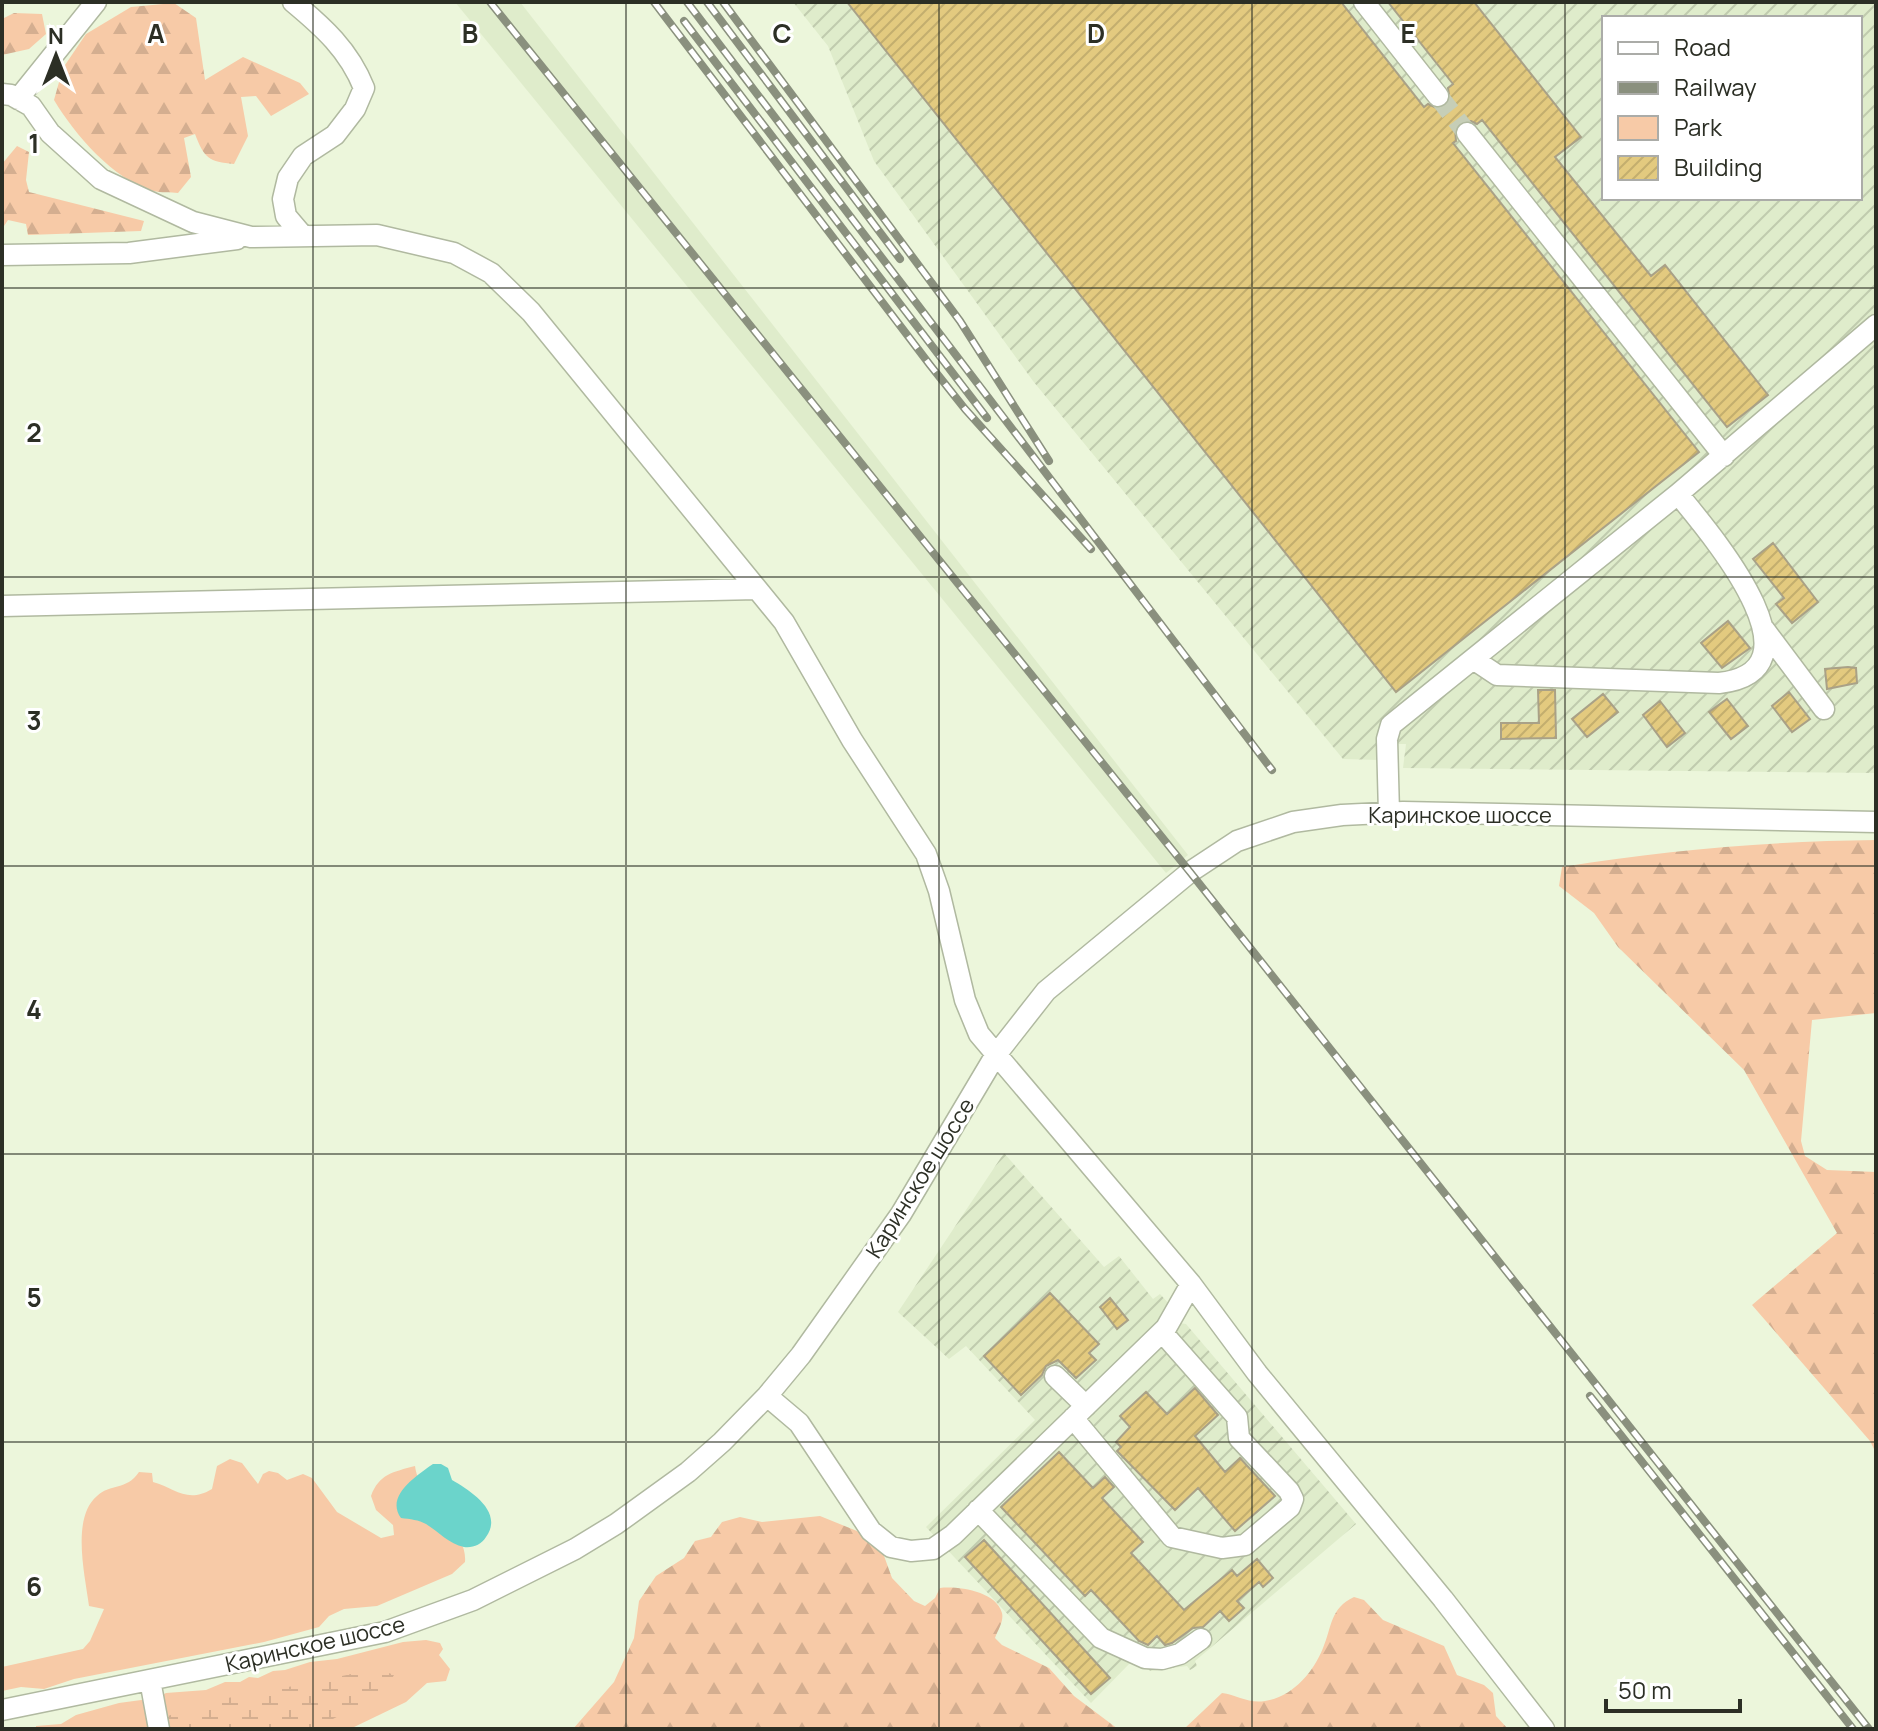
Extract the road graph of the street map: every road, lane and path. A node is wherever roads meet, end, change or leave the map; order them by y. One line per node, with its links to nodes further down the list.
1 (96, 2): 5 (street)
2 (293, 2): 7 (street)
3 (1364, 2): 4 (street)
4 (1438, 96)
5 (10, 97): 8 (street)
6 (1467, 133): 11 (street)
7 (303, 236): 8 (street); 13 (street)
8 (251, 237): 9 (street)
9 (2, 255)
10 (1876, 325): 11 (street)
11 (1724, 456): 12 (street)
12 (1678, 494): 15 (street); 16 (street)
13 (757, 589): 14 (street); 20 (street)
14 (2, 606)
15 (1764, 629): 16 (street); 17 (street)
16 (1473, 659): 18 (street)
17 (1824, 709)
18 (1389, 813): 19 (street, Каринское шоссе); 20 (street, Каринское шоссе)
19 (1876, 822)
20 (995, 1056): 21 (street); 24 (street, Каринское шоссе)
21 (1191, 1284): 22 (street); 31 (street)
22 (1162, 1332): 25 (street); 25 (street)
23 (1055, 1376): 25 (street)
24 (767, 1396): 26 (street); 28 (street, Каринское шоссе)
25 (1080, 1412): 26 (street)
26 (978, 1510): 27 (street)
27 (1201, 1639)
28 (150, 1680): 29 (street, Каринское шоссе); 30 (street)
29 (2, 1710)
30 (159, 1729)
31 (1544, 1729)

